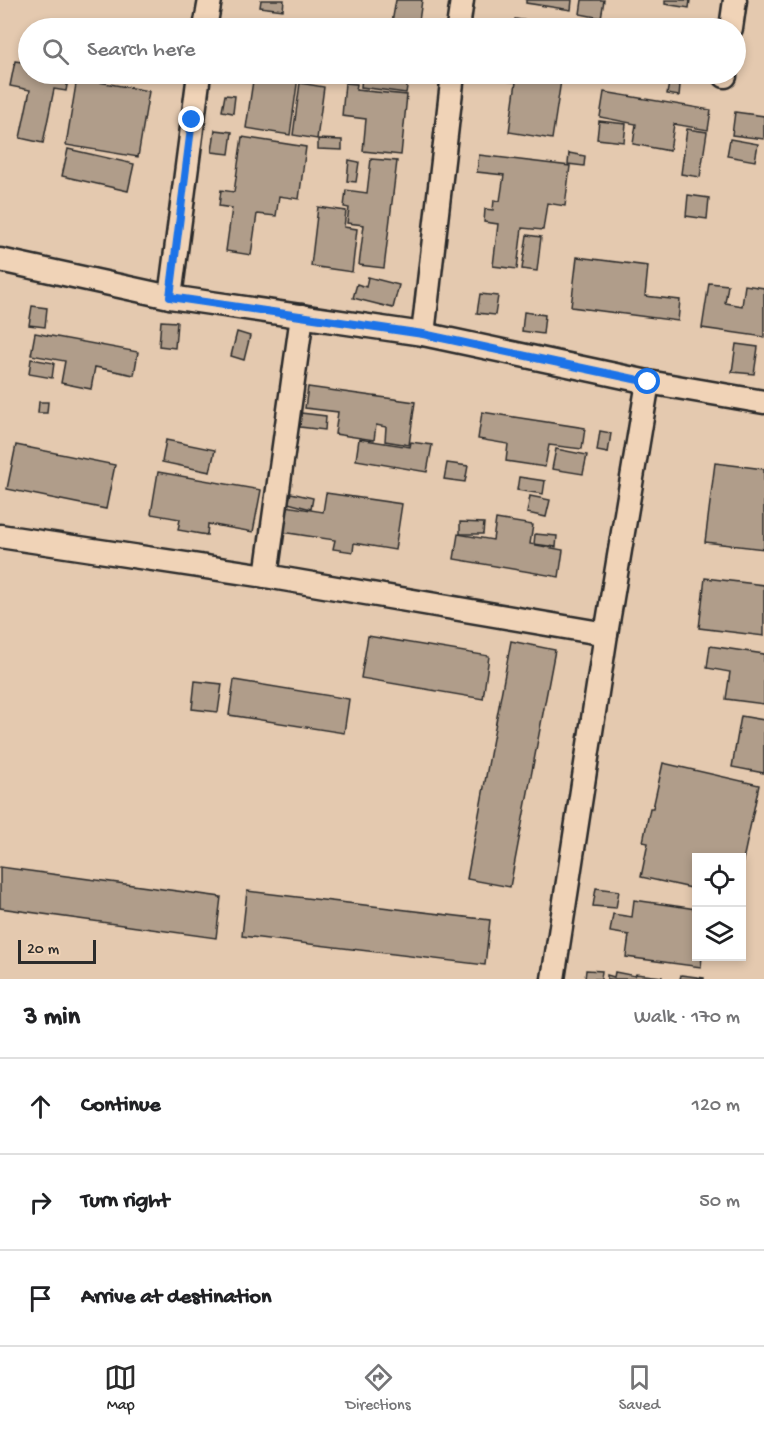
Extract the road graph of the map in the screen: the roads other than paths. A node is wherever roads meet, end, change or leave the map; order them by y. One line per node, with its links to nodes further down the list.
1 (210, 0): 4 (street)
2 (462, 0): 5 (street)
3 (735, 0): 6 (street)
4 (207, 18)
5 (459, 18)
6 (732, 18)
7 (198, 84): 10 (street)
8 (452, 84): 12 (street)
9 (0, 260): 10 (street)
10 (170, 297): 11 (street)
11 (302, 316): 12 (street); 16 (street)
12 (423, 334): 13 (street)
13 (648, 382): 14 (street); 17 (street)
14 (764, 402)
15 (0, 536): 16 (street)
16 (266, 576): 17 (street)
17 (606, 634): 18 (street)
18 (553, 979)

